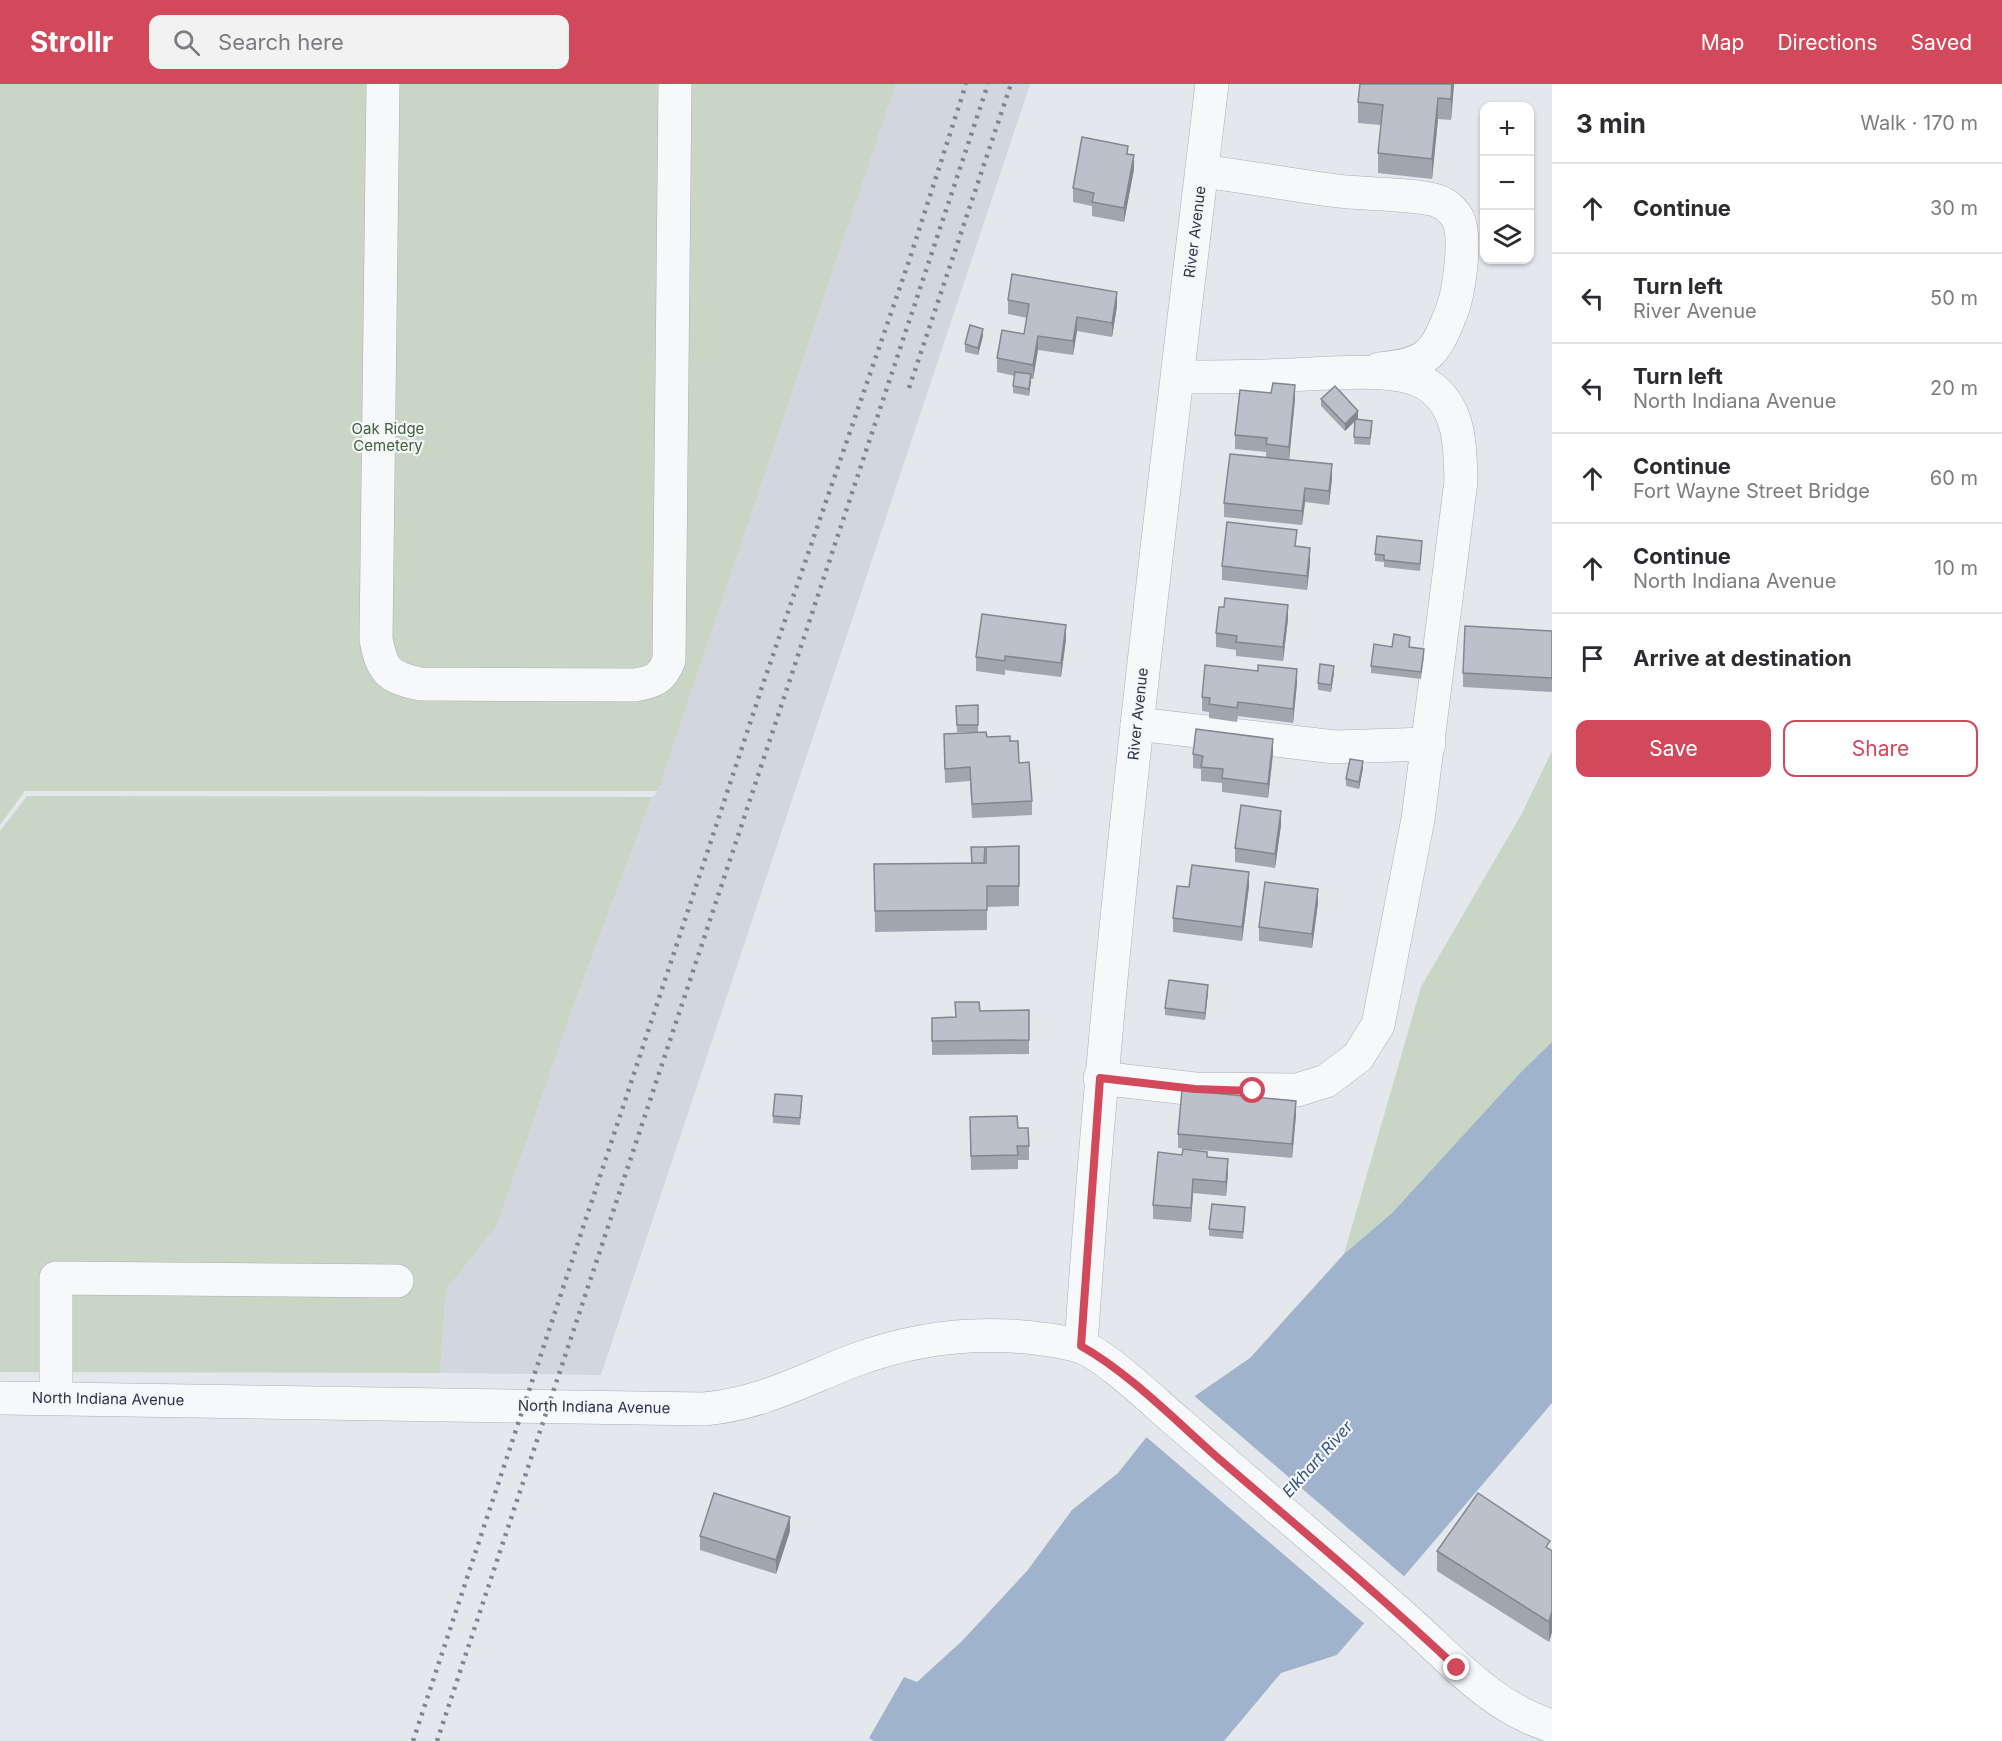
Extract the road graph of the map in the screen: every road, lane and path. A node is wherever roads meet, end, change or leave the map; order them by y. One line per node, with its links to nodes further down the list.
1 (383, 84): 2 (street)
2 (675, 84)
3 (1212, 84): 4 (street, River Avenue)
4 (1202, 171): 5 (street); 6 (street, River Avenue)
5 (1353, 372): 6 (street); 8 (street)
6 (1178, 377): 7 (street, River Avenue)
7 (1137, 724): 8 (street); 9 (street, River Avenue)
8 (1428, 744): 9 (street)
9 (1100, 1078): 11 (street, River Avenue)
10 (396, 1281): 13 (street)
11 (1081, 1346): 13 (street, North Indiana Avenue); 14 (street, North Indiana Avenue)
12 (0, 1398): 13 (street, North Indiana Avenue)
13 (56, 1398)
14 (1552, 1726)

